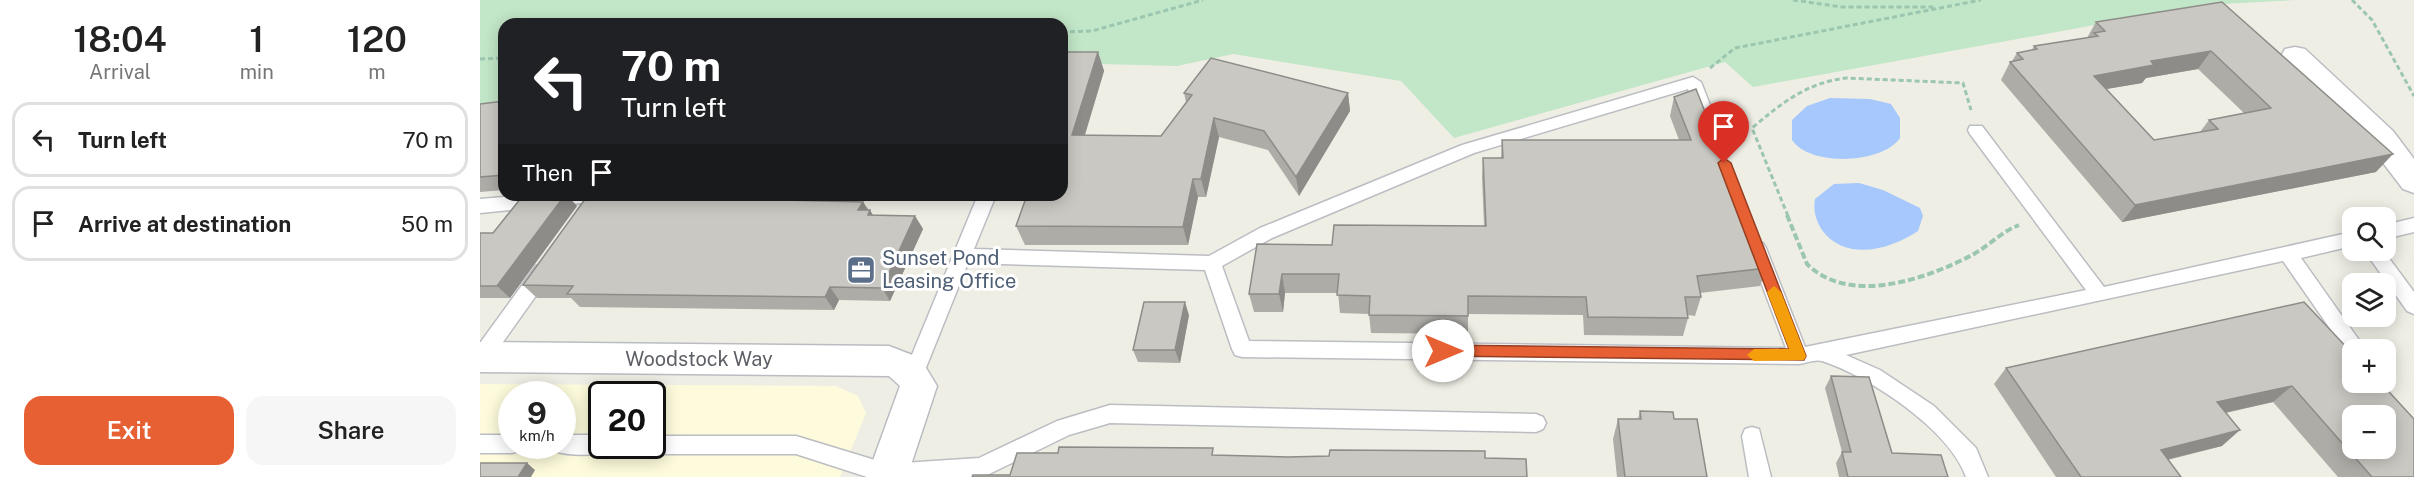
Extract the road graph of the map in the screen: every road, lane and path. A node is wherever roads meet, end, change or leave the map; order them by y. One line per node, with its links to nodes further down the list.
1 (1203, 0): 8 (path)
2 (1793, 0): 7 (path)
3 (1958, 0): 6 (path)
4 (1981, 0): 6 (path)
5 (2352, 0): 13 (path)
6 (1963, 4): 7 (path)
7 (1944, 7): 12 (path)
8 (1068, 32)
9 (2295, 56): 16 (main road)
10 (498, 58): 11 (path)
11 (480, 59)
12 (1693, 82): 14 (lane); 31 (lane)
13 (2414, 96)
14 (1710, 126)
15 (1976, 130): 22 (lane); 22 (path)
16 (2414, 181)
17 (534, 201): 20 (lane)
18 (594, 201): 21 (lane)
19 (985, 201): 29 (lane)
20 (480, 206)
21 (584, 214)
22 (2042, 218): 32 (lane)
23 (2414, 225): 24 (lane)
24 (2396, 229)
25 (1753, 236): 36 (lane)
26 (2342, 241): 28 (lane)
27 (557, 252): 37 (lane)
28 (2288, 254): 32 (lane); 34 (lane)
29 (962, 256): 31 (lane); 38 (lane)
30 (2381, 261): 33 (lane)
31 (1212, 263): 36 (lane)
32 (2100, 295): 35 (lane)
33 (2414, 306)
34 (2348, 339)
35 (1819, 351): 36 (lane); 46 (lane)
36 (1798, 356)
37 (481, 357): 38 (main road, Woodstock Way)
38 (914, 374): 44 (main road)
39 (1536, 423): 44 (lane)
40 (1752, 436): 45 (lane)
41 (480, 444): 42 (lane)
42 (498, 444)
43 (666, 445): 44 (lane)
44 (887, 476)
45 (1760, 477)
46 (1977, 477)

